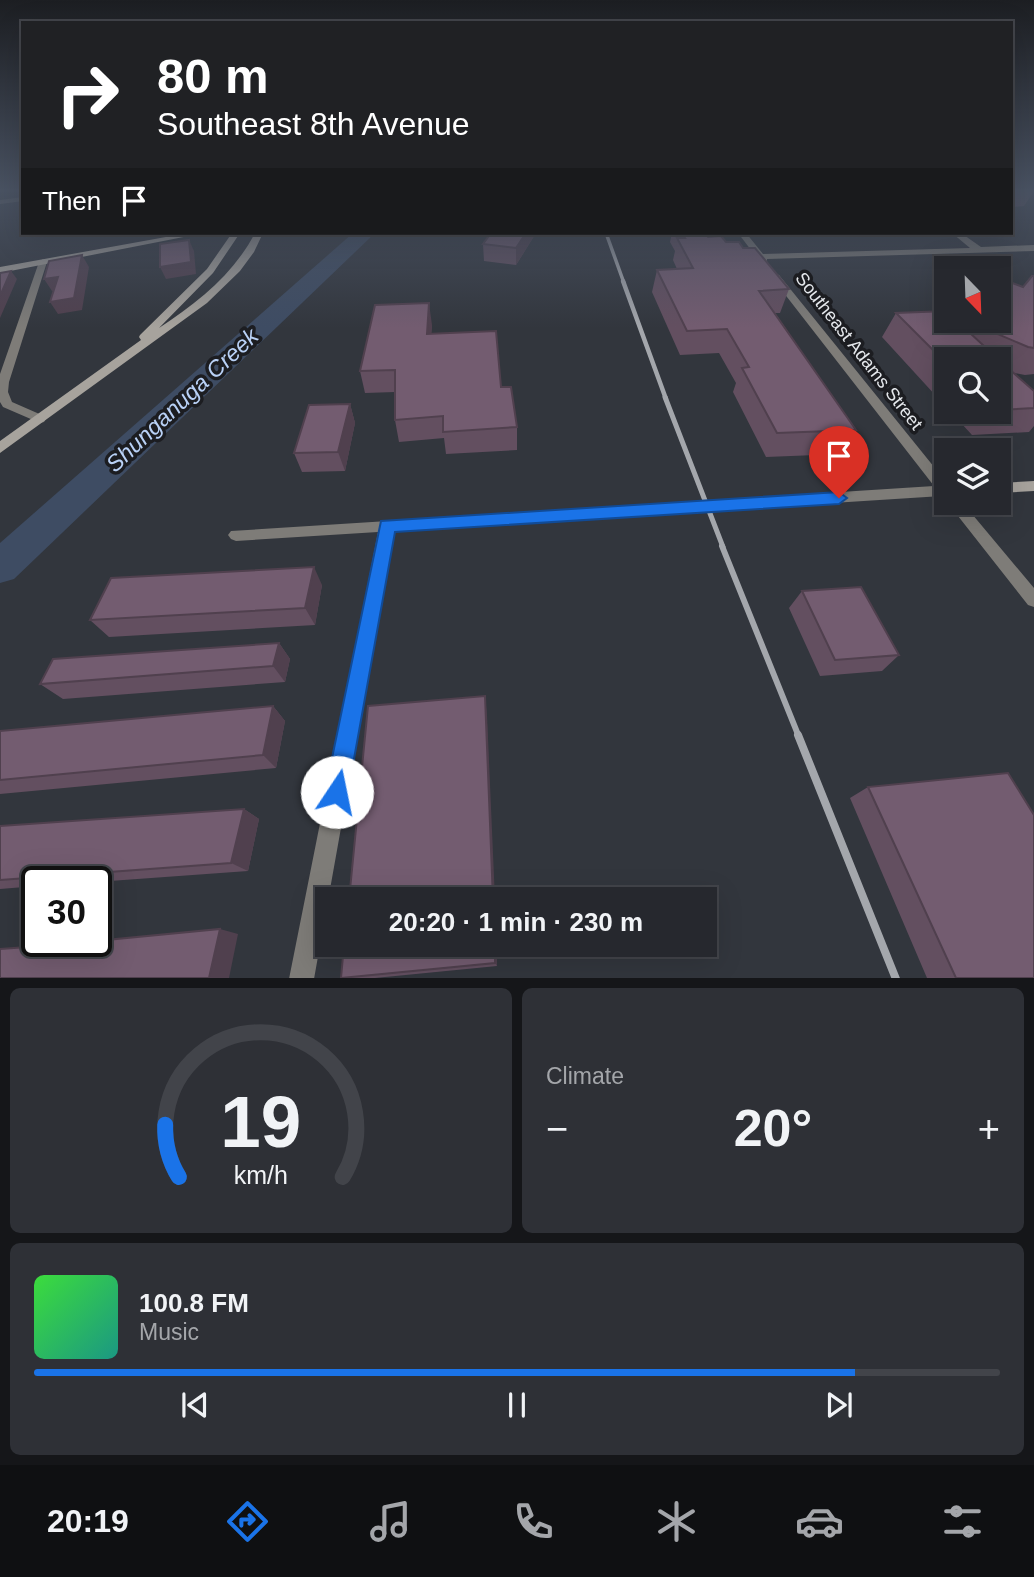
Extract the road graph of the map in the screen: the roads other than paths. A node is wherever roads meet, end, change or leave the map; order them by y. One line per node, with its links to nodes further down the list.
1 (164, 237): 9 (main road)
2 (234, 237): 11 (main road)
3 (257, 237): 11 (main road)
4 (744, 237): 8 (street, Southeast Adams Street)
5 (961, 237): 7 (street)
6 (1034, 248): 7 (street)
7 (979, 250): 8 (street)
8 (761, 257): 14 (street, Southeast Adams Street)
9 (43, 262): 10 (main road); 12 (street)
10 (0, 270)
11 (131, 351): 12 (main road)
12 (40, 419): 13 (main road)
13 (0, 448)
14 (934, 476)
15 (1034, 486): 16 (main road)
16 (1011, 487)
17 (934, 495): 19 (street)
18 (965, 515): 21 (street, Southeast Adams Street)
19 (387, 526): 20 (street); 22 (street)
20 (236, 535)
21 (1034, 600)
22 (301, 978)

